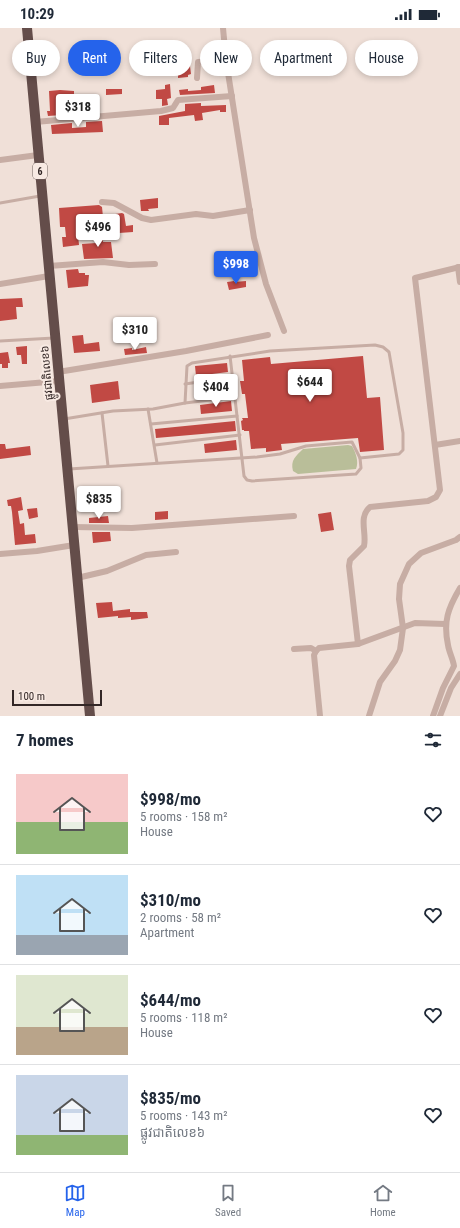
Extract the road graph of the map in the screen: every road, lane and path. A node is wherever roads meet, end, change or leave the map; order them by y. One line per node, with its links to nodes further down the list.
1 (27, 28): 8 (highway, ផ្លូវជាតិលេខ៦ / 6)
2 (223, 28): 3 (street)
3 (224, 40)
4 (200, 62): 6 (street)
5 (229, 76): 7 (street)
6 (197, 78)
7 (232, 96): 8 (street); 14 (street)
8 (35, 122): 9 (highway, ផ្លូវជាតិលេខ៦ / 6)
9 (38, 155): 10 (street); 11 (highway, ផ្លូវជាតិលេខ៦ / 6)
10 (0, 160)
11 (42, 196): 13 (lane); 17 (highway, ផ្លូវជាតិលេខ៦ / 6)
12 (102, 202): 14 (street)
13 (0, 203)
14 (250, 210): 20 (street)
15 (155, 264): 17 (street)
16 (459, 267): 18 (street); 39 (street)
17 (49, 271): 19 (street); 22 (highway, ផ្លូវជាតិលេខ៦ / 6)
18 (460, 282)
19 (0, 284)
20 (284, 331)
21 (268, 334): 25 (street)
22 (55, 337): 23 (lane); 25 (highway, ផ្លូវជាតិលេខ៦ / 6)
23 (0, 341)
24 (230, 356): 26 (lane); 27 (lane); 41 (lane)
25 (59, 376): 28 (street); 34 (highway, ផ្លូវជាតិលេខ៦ / 6)
26 (233, 377): 27 (lane); 29 (lane)
27 (185, 384): 30 (lane)
28 (0, 386)
29 (235, 397): 30 (lane); 33 (lane)
30 (185, 403): 31 (lane)
31 (148, 409): 32 (lane); 35 (lane)
32 (102, 413): 34 (lane); 43 (lane)
33 (237, 416): 35 (lane); 36 (lane)
34 (63, 420): 44 (highway, ផ្លូវជាតិលេខ៦ / 6)
35 (151, 424): 38 (lane)
36 (240, 435): 38 (lane); 40 (lane)
37 (460, 441): 39 (street)
38 (155, 445): 42 (lane)
39 (435, 445): 55 (street)
40 (242, 458): 41 (lane); 41 (lane); 42 (lane)
41 (360, 458)
42 (157, 463): 43 (lane)
43 (108, 466): 44 (lane)
44 (67, 469): 46 (highway, ផ្លូវជាតិលេខ៦ / 6)
45 (294, 516): 46 (street)
46 (73, 528): 48 (highway, ផ្លូវជាតិលេខ៦ / 6)
47 (460, 537): 54 (street)
48 (74, 545): 50 (street); 51 (highway, ផ្លូវជាតិលេខ៦ / 6)
49 (176, 552): 51 (street)
50 (0, 554)
51 (77, 578): 60 (highway, ផ្លូវជាតិលេខ៦ / 6)
52 (460, 588): 53 (street)
53 (445, 624): 54 (street); 58 (street)
54 (403, 628): 55 (street); 62 (street)
55 (358, 644): 57 (street)
56 (294, 649): 57 (street)
57 (316, 651): 61 (street)
58 (457, 668): 63 (street)
59 (460, 674): 64 (street)
60 (90, 716)
61 (320, 716)
62 (369, 716)
63 (433, 716)
64 (440, 716)

